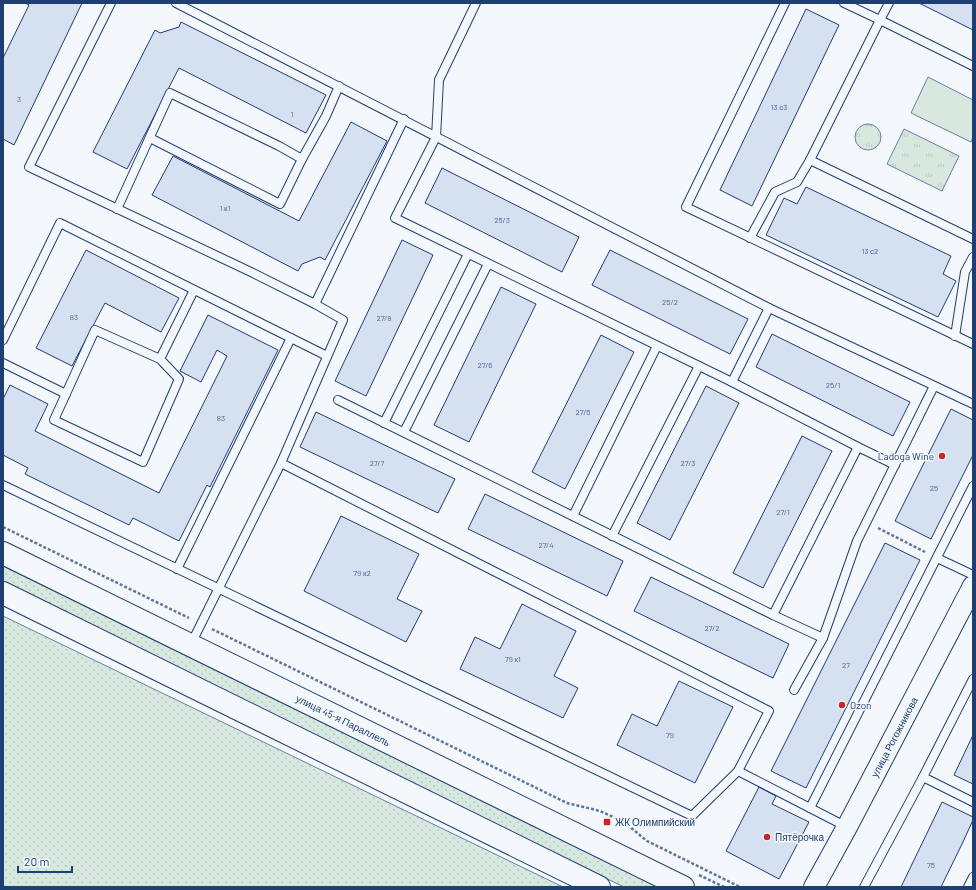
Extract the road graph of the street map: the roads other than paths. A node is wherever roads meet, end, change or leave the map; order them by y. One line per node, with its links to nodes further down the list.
1 (111, 3): 15 (lane)
2 (176, 3): 9 (lane)
3 (476, 3): 11 (lane)
4 (785, 3): 16 (lane)
5 (844, 3): 7 (lane)
6 (889, 3): 7 (lane)
7 (880, 20): 8 (lane); 14 (lane)
8 (973, 66)
9 (339, 86): 10 (lane); 13 (lane)
10 (404, 119): 11 (lane); 22 (lane)
11 (436, 137): 18 (lane); 23 (lane)
12 (150, 138): 13 (lane); 13 (lane); 15 (lane)
13 (302, 159)
14 (810, 160): 16 (lane); 17 (lane)
15 (117, 209): 22 (lane)
16 (750, 238): 24 (lane)
17 (973, 239)
18 (468, 254): 20 (lane); 38 (lane)
19 (973, 257): 24 (lane)
20 (488, 264): 28 (lane); 39 (lane)
21 (194, 290): 25 (lane); 26 (lane); 30 (lane)
22 (315, 304): 29 (lane)
23 (769, 308): 33 (lane); 34 (lane)
24 (955, 336): 27 (lane)
25 (291, 338): 29 (lane); 49 (lane)
26 (3, 340)
27 (973, 344)
28 (656, 346): 32 (lane); 45 (lane)
29 (327, 356): 41 (lane)
30 (160, 359): 35 (lane); 35 (lane)
31 (3, 363): 35 (lane)
32 (699, 366): 33 (lane); 46 (lane)
33 (732, 382): 40 (lane)
34 (934, 386): 37 (lane); 42 (lane)
35 (66, 394)
36 (338, 400): 38 (lane)
37 (973, 404)
38 (384, 423): 39 (lane)
39 (404, 432): 45 (lane)
40 (858, 447): 42 (lane); 54 (lane)
41 (281, 463): 52 (lane); 59 (lane)
42 (895, 465): 55 (lane)
43 (3, 485): 49 (lane)
44 (973, 486): 48 (lane)
45 (573, 516): 46 (lane)
46 (612, 536): 54 (lane)
47 (3, 553): 56 (main road, улица 45-я Параллель)
48 (937, 558): 50 (lane); 62 (lane)
49 (177, 569): 52 (lane)
50 (973, 575)
51 (973, 586): 63 (street, улица Рогожникова)
52 (218, 589): 56 (lane); 59 (lane)
53 (3, 593): 65 (main road)
54 (773, 615): 55 (lane)
55 (823, 638): 58 (lane)
56 (190, 645): 66 (main road, улица 45-я Параллель)
57 (973, 679): 60 (lane)
58 (794, 690)
59 (738, 771): 62 (lane)
60 (924, 777): 61 (lane); 68 (lane)
61 (973, 802)
62 (810, 808): 63 (lane)
63 (847, 827): 67 (street, улица Рогожникова)
64 (973, 877): 69 (lane)
65 (599, 887)
66 (683, 887)
67 (814, 887)
68 (864, 887)
69 (968, 887)

